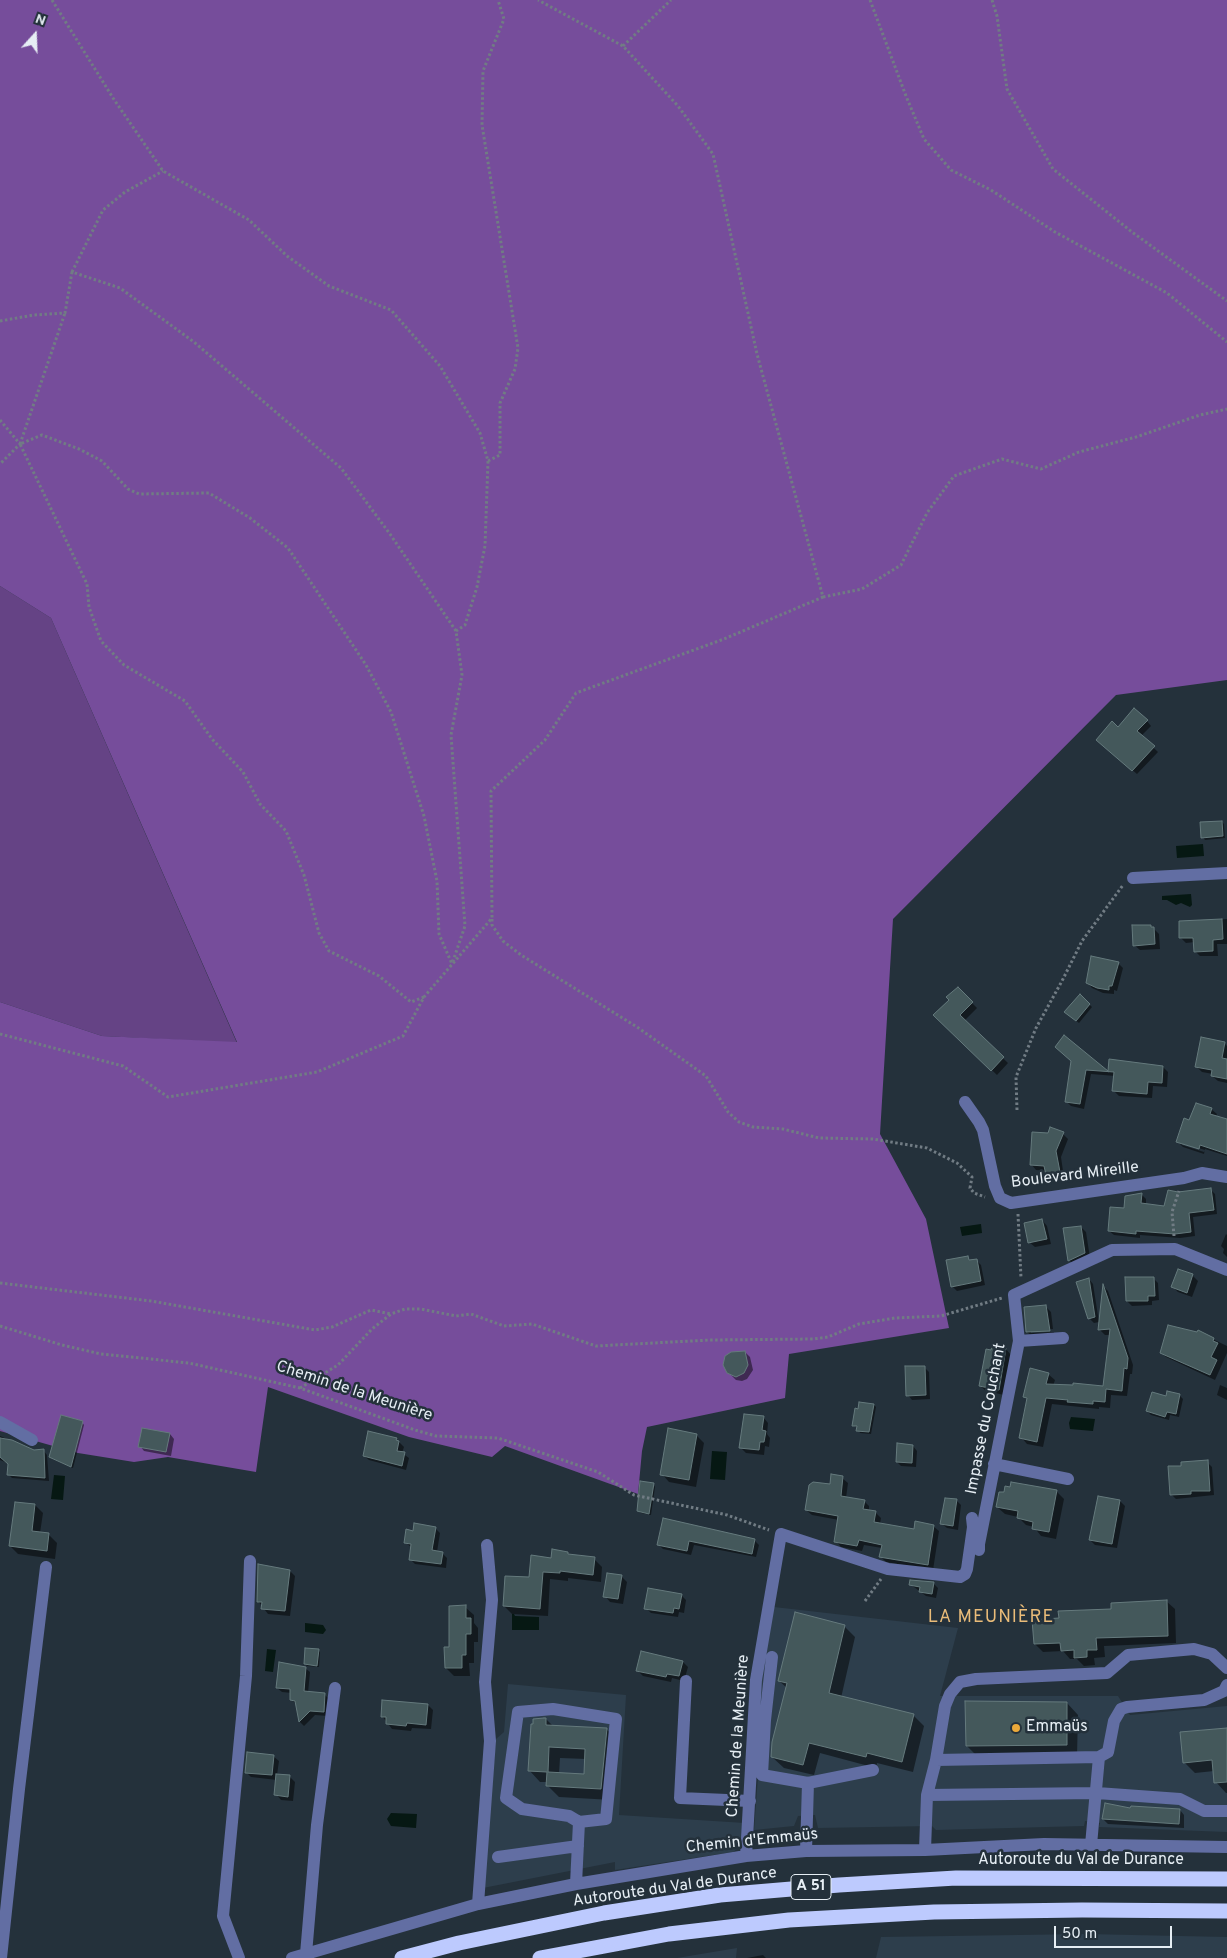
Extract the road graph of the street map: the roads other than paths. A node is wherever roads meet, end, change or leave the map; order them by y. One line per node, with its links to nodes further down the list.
1 (1227, 873): 2 (street)
2 (1133, 878)
3 (964, 1102): 4 (street, Boulevard Mireille)
4 (1227, 1177)
5 (1227, 1270): 7 (street, Impasse du Couchant)
6 (1063, 1338): 7 (street)
7 (1019, 1341): 10 (street, Impasse du Couchant)
8 (0, 1422): 9 (street)
9 (32, 1440)
10 (994, 1464): 11 (street); 14 (street, Impasse du Couchant)
11 (1068, 1479)
12 (972, 1518): 28 (street, Chemin de la Meunière)
13 (487, 1545): 40 (street)
14 (980, 1550)
15 (250, 1561): 44 (street)
16 (46, 1567): 43 (street)
17 (772, 1657): 25 (street)
18 (1227, 1668): 23 (street)
19 (686, 1681): 28 (street)
20 (1227, 1686): 22 (street)
21 (335, 1688): 42 (street)
22 (1099, 1757): 23 (street); 26 (street)
23 (936, 1760): 27 (street)
24 (873, 1770): 25 (street)
25 (808, 1783): 34 (street)
26 (1097, 1793): 27 (street); 29 (street); 31 (street)
27 (927, 1795): 35 (street)
28 (750, 1802): 36 (street, Chemin de la Meunière)
29 (1227, 1811)
30 (579, 1822): 30 (street); 32 (street)
31 (1091, 1845): 33 (street, Chemin d'Emmaüs); 35 (street, Chemin d'Emmaüs)
32 (578, 1846): 37 (street); 39 (street)
33 (1227, 1847)
34 (806, 1850): 35 (street, Chemin d'Emmaüs); 36 (street, Chemin d'Emmaüs)
35 (925, 1850)
36 (746, 1856): 39 (street, Chemin d'Emmaüs)
37 (498, 1857)
38 (1227, 1879): 46 (highway, Autoroute du Val de Durance / A 51)
39 (576, 1884): 40 (street, Chemin d'Emmaüs)
40 (478, 1904): 42 (street, Chemin d'Emmaüs)
41 (1227, 1911): 47 (highway, A 51)
42 (306, 1954): 45 (street, Chemin d'Emmaüs)
43 (1, 1958)
44 (239, 1958)
45 (292, 1958)
46 (402, 1958)
47 (540, 1958)

